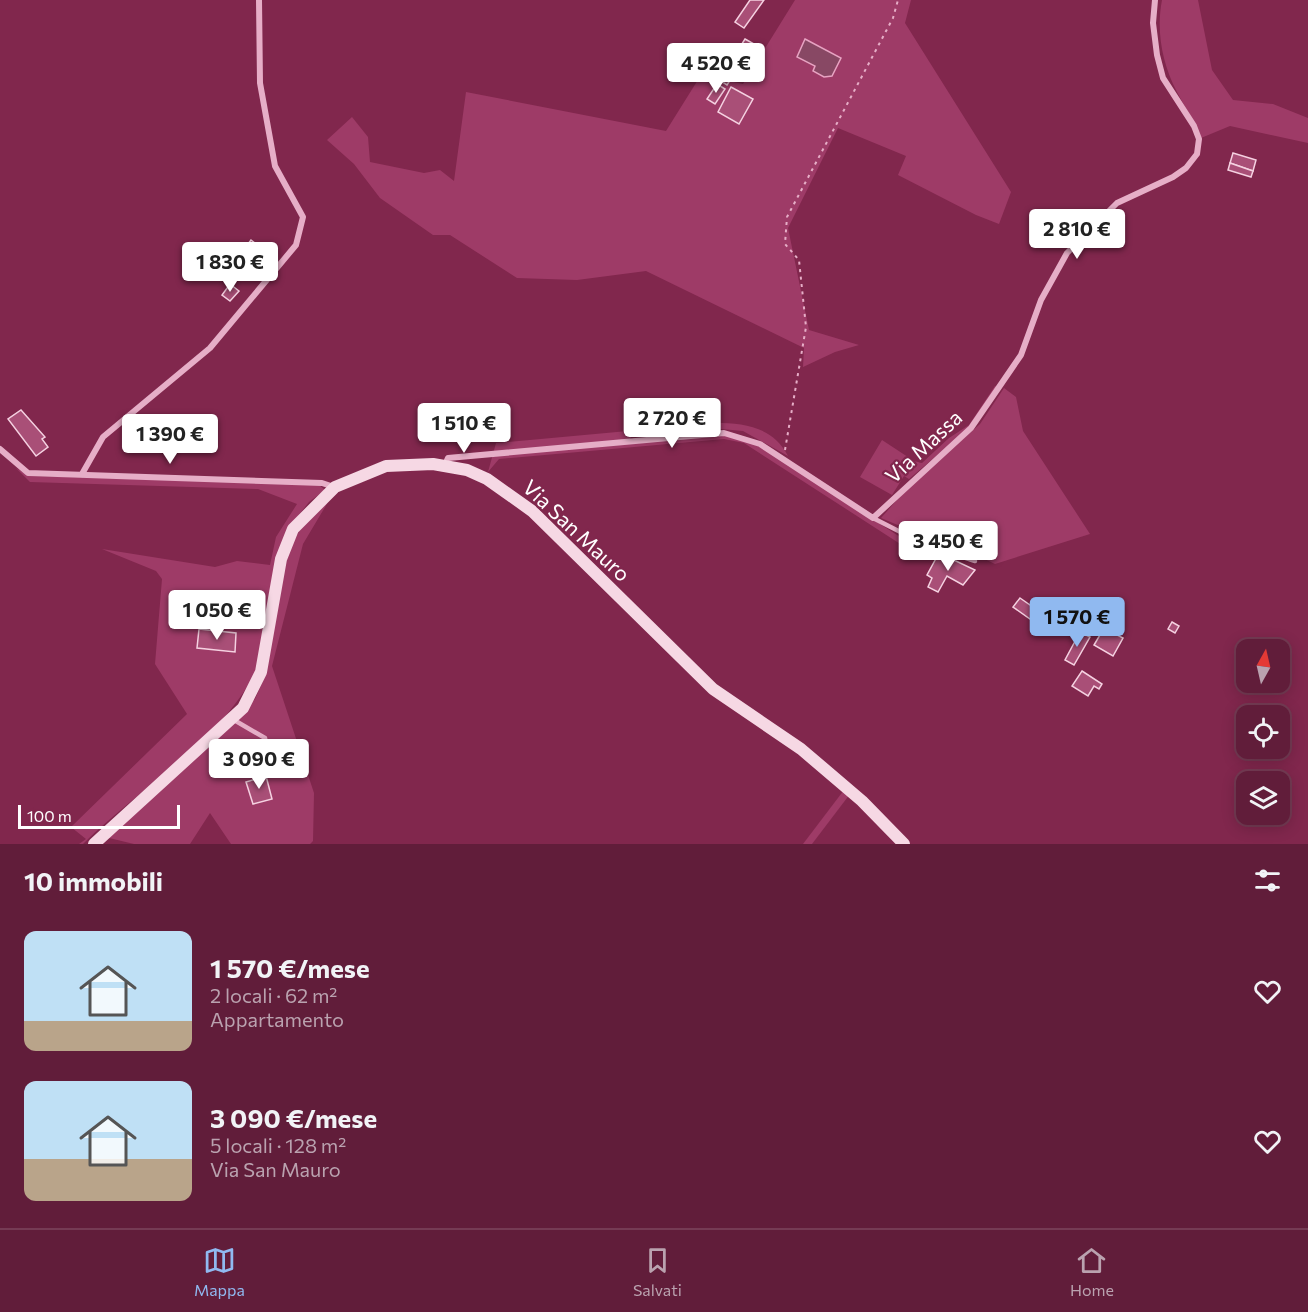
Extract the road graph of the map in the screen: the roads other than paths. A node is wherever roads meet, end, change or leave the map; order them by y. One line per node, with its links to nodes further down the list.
1 (259, 0): 5 (street)
2 (1155, 0): 7 (street, Via Massa)
3 (0, 449): 5 (street)
4 (445, 465): 6 (main road, Via San Mauro); 7 (street); 14 (main road, Via San Mauro)
5 (82, 474): 6 (street)
6 (335, 487): 9 (main road, Via San Mauro)
7 (873, 518): 8 (lane)
8 (975, 561)
9 (231, 718): 10 (lane); 13 (main road, Via San Mauro)
10 (266, 764): 11 (lane); 12 (lane)
11 (253, 773)
12 (272, 774)
13 (94, 844)
14 (904, 844)

